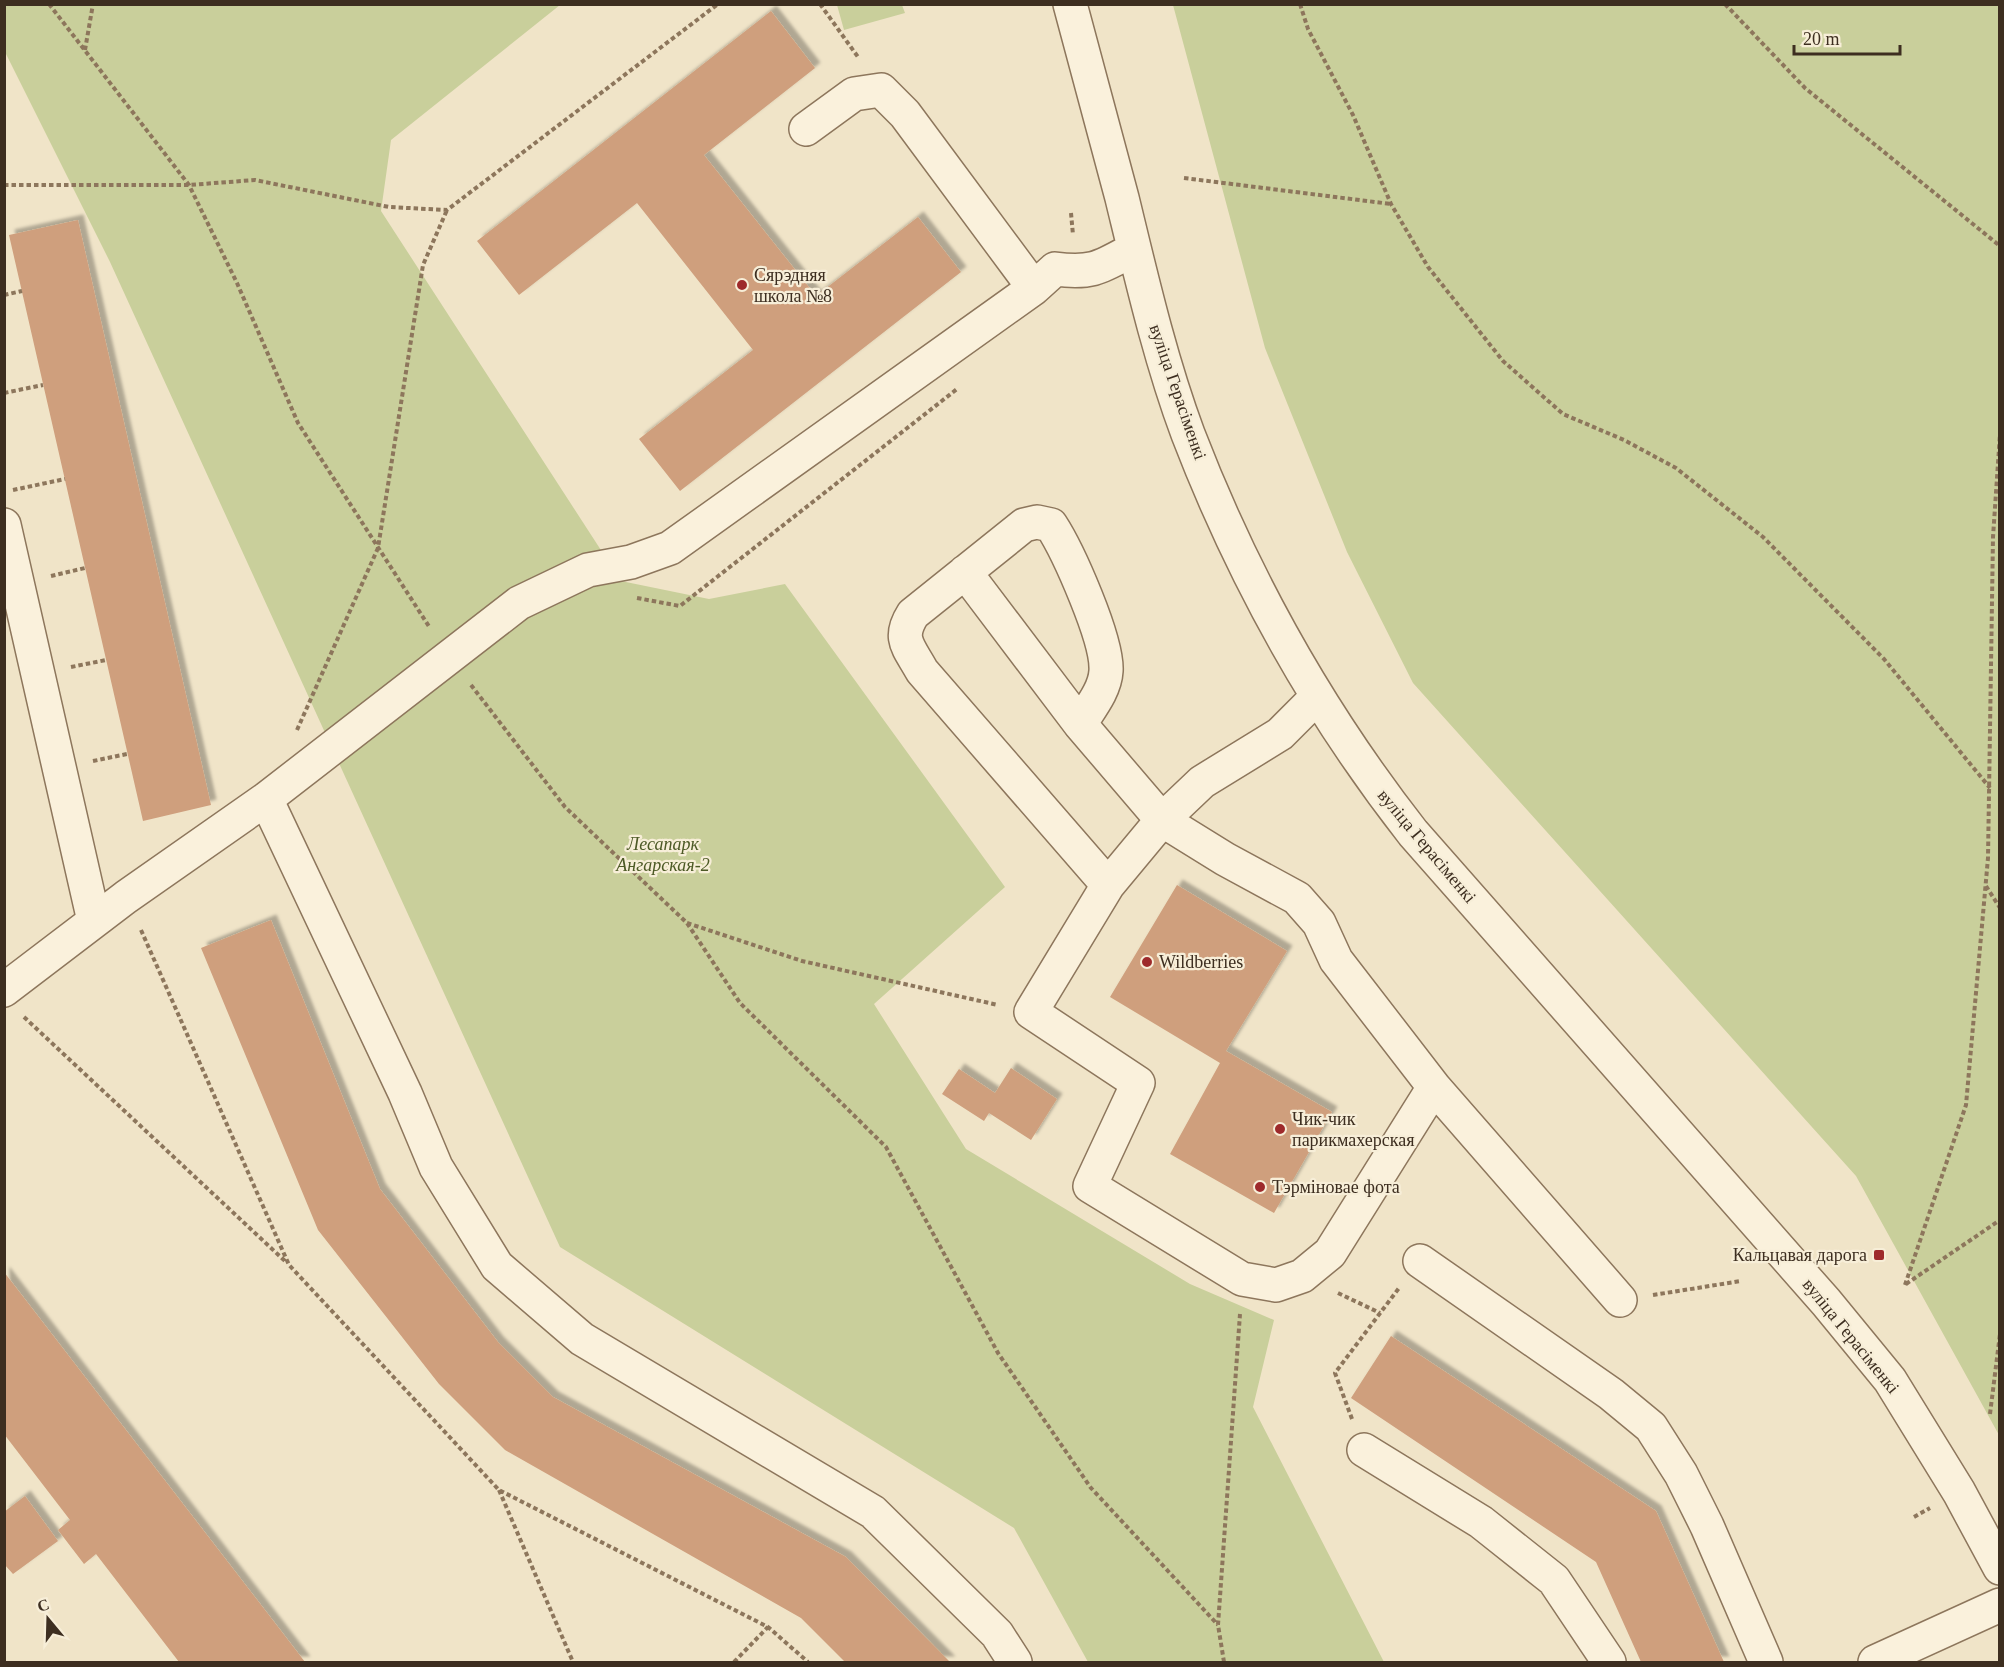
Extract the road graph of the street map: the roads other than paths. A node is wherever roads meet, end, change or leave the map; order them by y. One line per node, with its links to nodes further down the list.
1 (1070, 4): 3 (street, вуліца Герасіменкі)
2 (807, 129): 4 (street)
3 (1134, 249): 4 (street); 7 (street, вуліца Герасіменкі)
4 (1034, 288): 9 (street)
5 (4, 525): 12 (street)
6 (965, 572): 8 (street); 8 (street); 11 (street)
7 (1317, 697): 10 (street); 18 (street, вуліца Герасіменкі)
8 (1080, 724): 10 (street)
9 (266, 799): 12 (street); 20 (street)
10 (1162, 820): 11 (street); 14 (street)
11 (1108, 885): 14 (street)
12 (94, 921): 13 (street)
13 (13, 1002)
14 (1434, 1087): 16 (street)
15 (1420, 1261): 22 (street)
16 (1620, 1300)
17 (1364, 1450): 21 (street)
18 (2000, 1568)
19 (2000, 1605): 23 (street)
20 (1015, 1662)
21 (1609, 1662)
22 (1766, 1662)
23 (1875, 1662)

